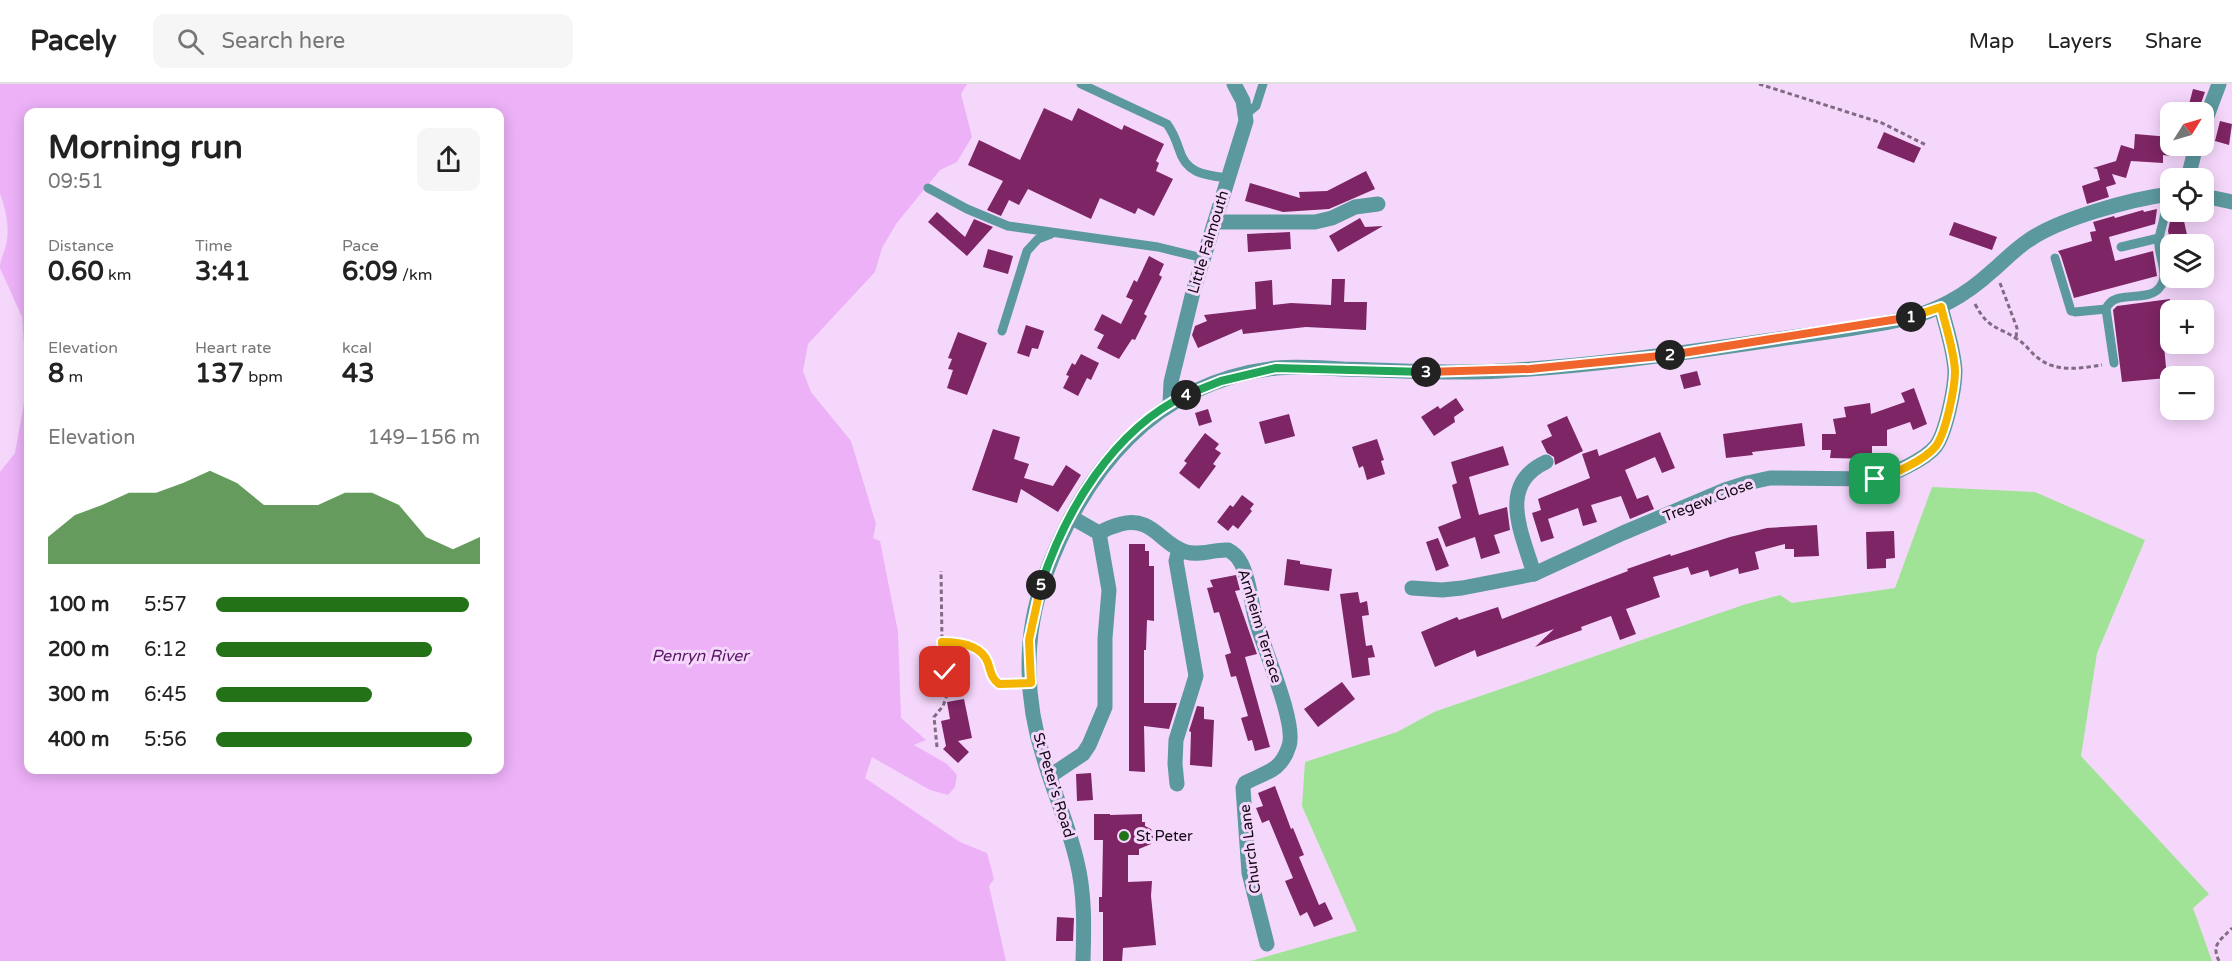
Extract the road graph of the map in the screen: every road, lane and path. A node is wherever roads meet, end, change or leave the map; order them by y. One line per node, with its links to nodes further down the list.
1 (1081, 84): 9 (lane)
2 (1234, 84): 7 (street)
3 (1263, 84): 7 (lane)
4 (1759, 84): 8 (path)
5 (2219, 84): 6 (street)
6 (2212, 102)
7 (1246, 114): 9 (street, Little Falmouth)
8 (1926, 146)
9 (1228, 178): 15 (street, Little Falmouth)
10 (928, 188): 17 (lane)
11 (2160, 196): 22 (street, St Peter's Road)
12 (2214, 198): 13 (street)
13 (2232, 202)
14 (1378, 204): 15 (street)
15 (1215, 222): 20 (street, Little Falmouth)
16 (2163, 222): 18 (lane)
17 (1053, 233): 20 (lane); 26 (lane)
18 (2158, 238): 19 (lane); 25 (lane)
19 (2121, 247)
20 (1203, 258): 29 (street, Little Falmouth)
21 (2055, 258): 25 (lane)
22 (1992, 272): 23 (street, St Peter's Road); 27 (path)
23 (1967, 292): 24 (street, St Peter's Road); 27 (path)
24 (1941, 307): 29 (street, St Peter's Road); 35 (street, Tregew Close)
25 (2106, 309): 28 (lane)
26 (1002, 331)
27 (2016, 338): 28 (path)
28 (2114, 363)
29 (1170, 403): 31 (street, St Peter's Road)
30 (1546, 462): 35 (street)
31 (1071, 517): 32 (street); 38 (street, St Peter's Road)
32 (1099, 533): 33 (street); 40 (street)
33 (1179, 549): 41 (street); 42 (street, Arnheim Terrace)
34 (941, 571): 37 (path)
35 (1534, 574): 36 (street, Tregew Close)
36 (1412, 588)
37 (942, 642): 38 (path); 39 (path)
38 (1031, 683): 40 (street, St Peter's Road)
39 (937, 747)
40 (1050, 776): 45 (street, St Peter's Road)
41 (1177, 784)
42 (1243, 788): 44 (street, Church Lane)
43 (2232, 928): 46 (path)
44 (1267, 944)
45 (1083, 961)
46 (2219, 961)

